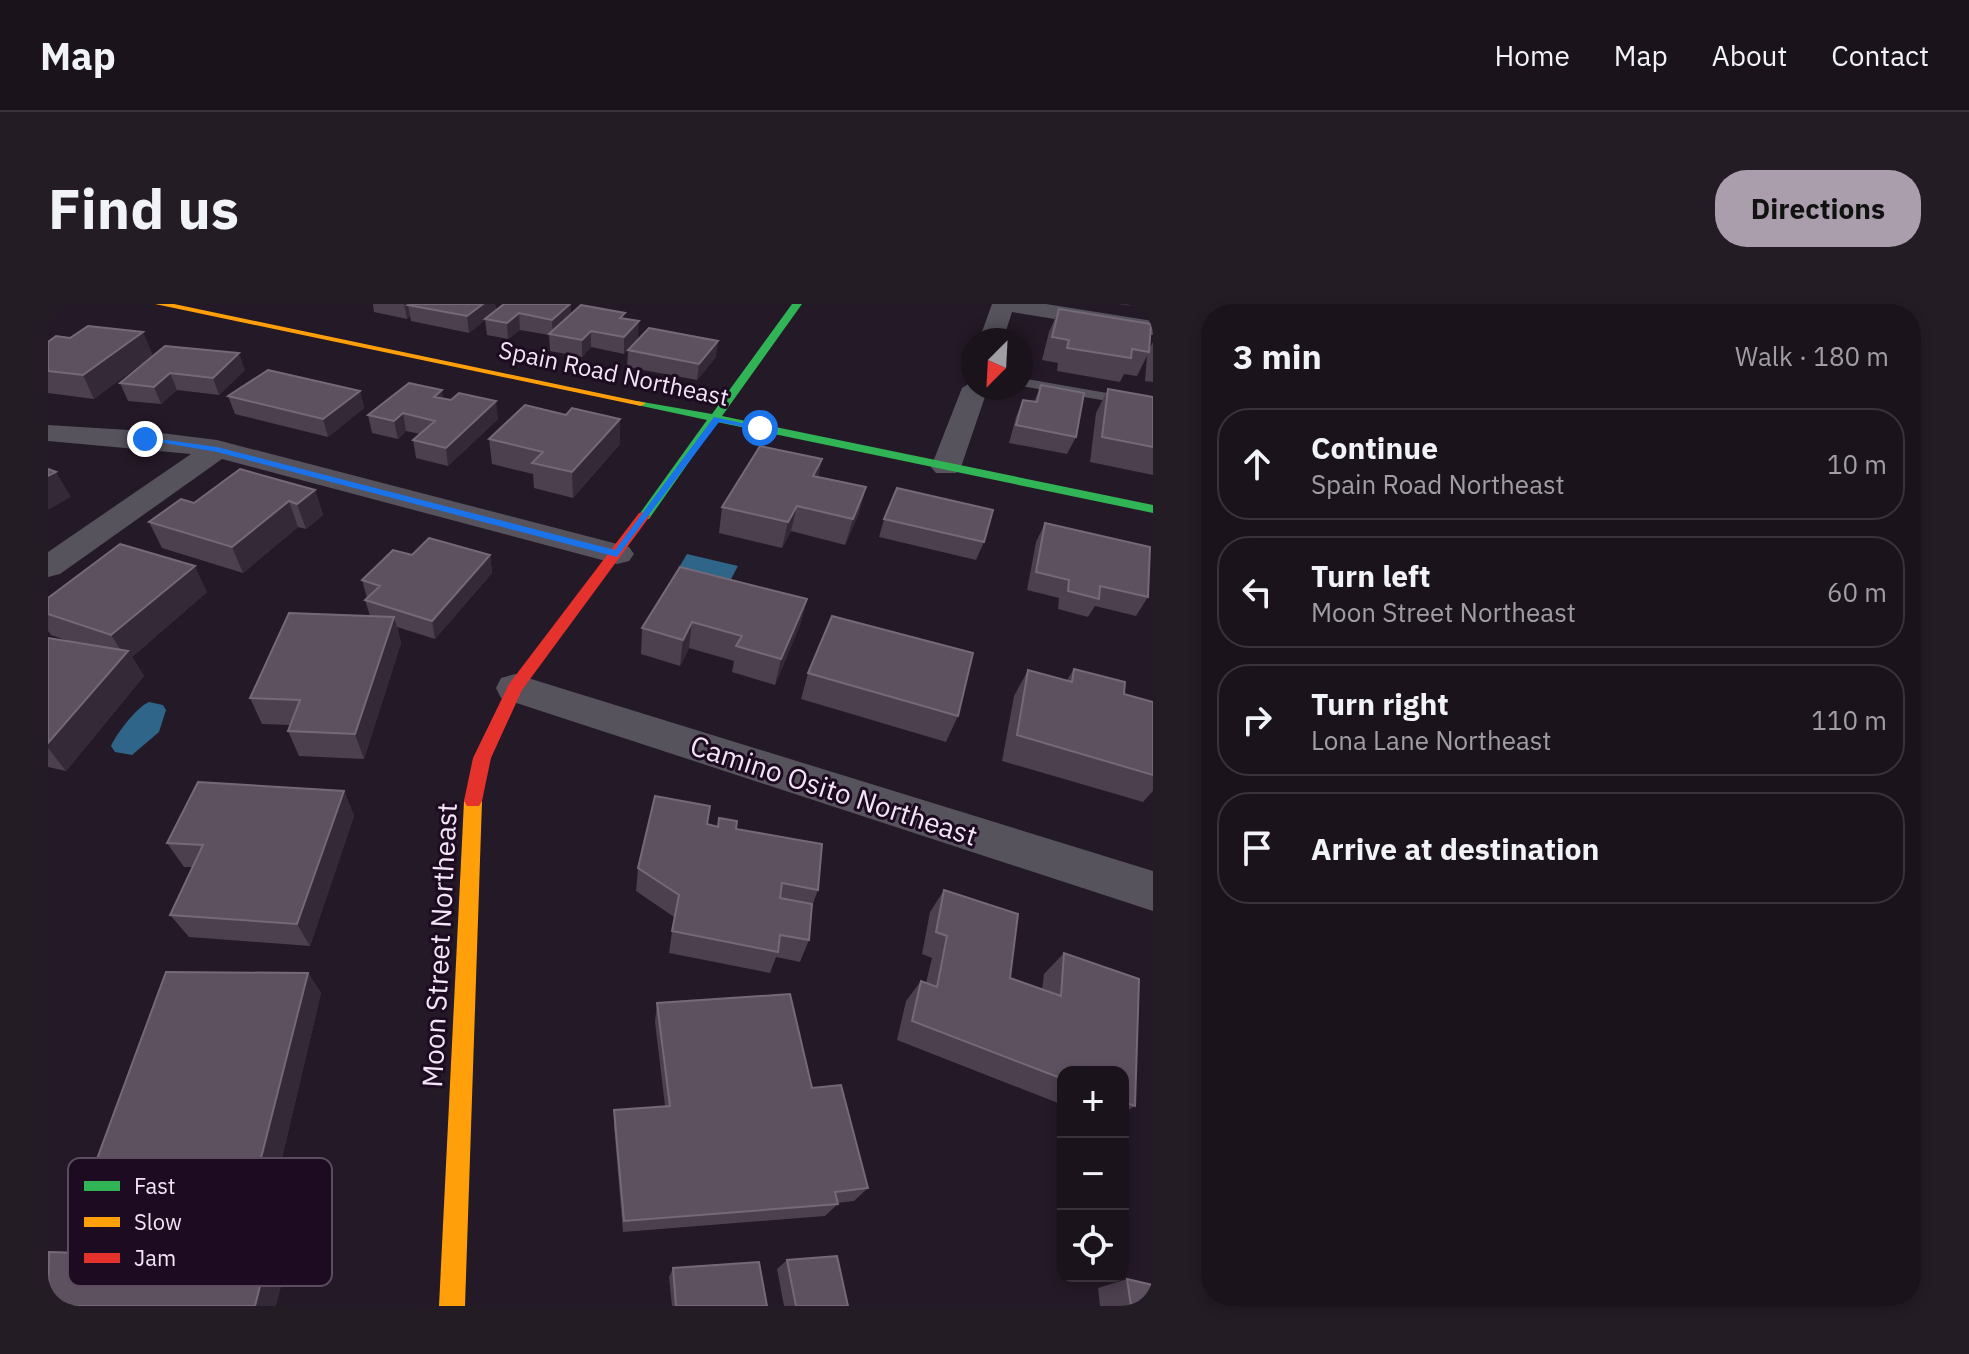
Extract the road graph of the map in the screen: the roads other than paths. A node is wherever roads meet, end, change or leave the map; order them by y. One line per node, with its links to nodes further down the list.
1 (160, 304): 8 (street, Spain Road Northeast)
2 (797, 304): 8 (street, Moon Street Northeast)
3 (995, 328): 4 (street)
4 (1153, 328)
5 (1033, 384): 7 (lane)
6 (971, 400): 11 (street)
7 (1153, 405)
8 (717, 419): 11 (street, Spain Road Northeast); 13 (street, Moon Street Northeast)
9 (48, 433): 10 (street)
10 (217, 449): 13 (street); 14 (street)
11 (946, 467): 12 (street, Spain Road Northeast)
12 (1153, 509)
13 (617, 554): 15 (street, Moon Street Northeast)
14 (48, 567)
15 (515, 688): 16 (street, Camino Osito Northeast); 17 (street, Moon Street Northeast)
16 (1153, 891)
17 (452, 1306)

